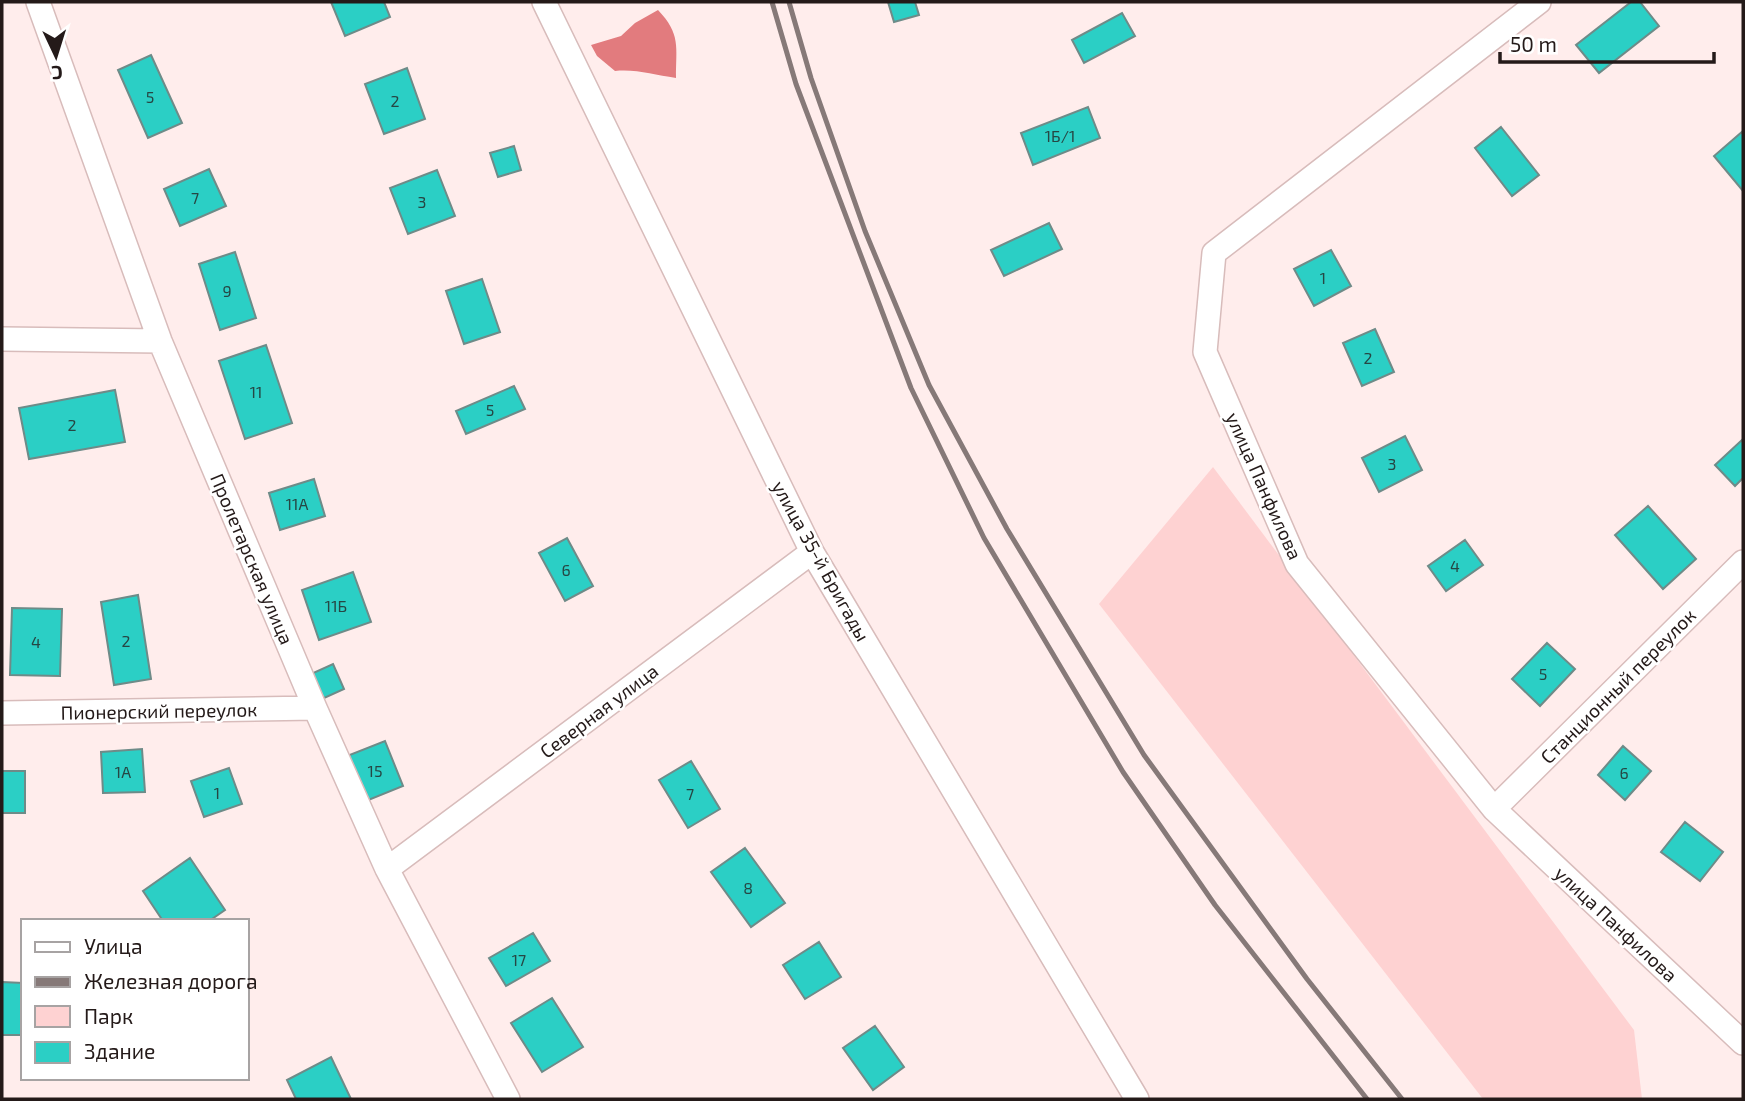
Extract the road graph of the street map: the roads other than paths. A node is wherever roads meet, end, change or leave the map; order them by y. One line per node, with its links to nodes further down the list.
1 (37, 2): 5 (street, Пролетарская улица)
2 (544, 2): 6 (street, улица 35-й Бригады)
3 (1539, 2): 10 (street, улица Панфилова)
4 (2, 339): 5 (street)
5 (160, 341): 8 (street, Пролетарская улица)
6 (812, 552): 11 (street, Северная улица); 14 (street, улица 35-й Бригады)
7 (1743, 562): 10 (street, Станционный переулок)
8 (316, 708): 9 (street, Пионерский переулок); 11 (street, Пролетарская улица)
9 (2, 713)
10 (1494, 810): 12 (street, улица Панфилова)
11 (387, 869): 13 (street, Пролетарская улица)
12 (1743, 1043)
13 (508, 1099)
14 (1136, 1099)

